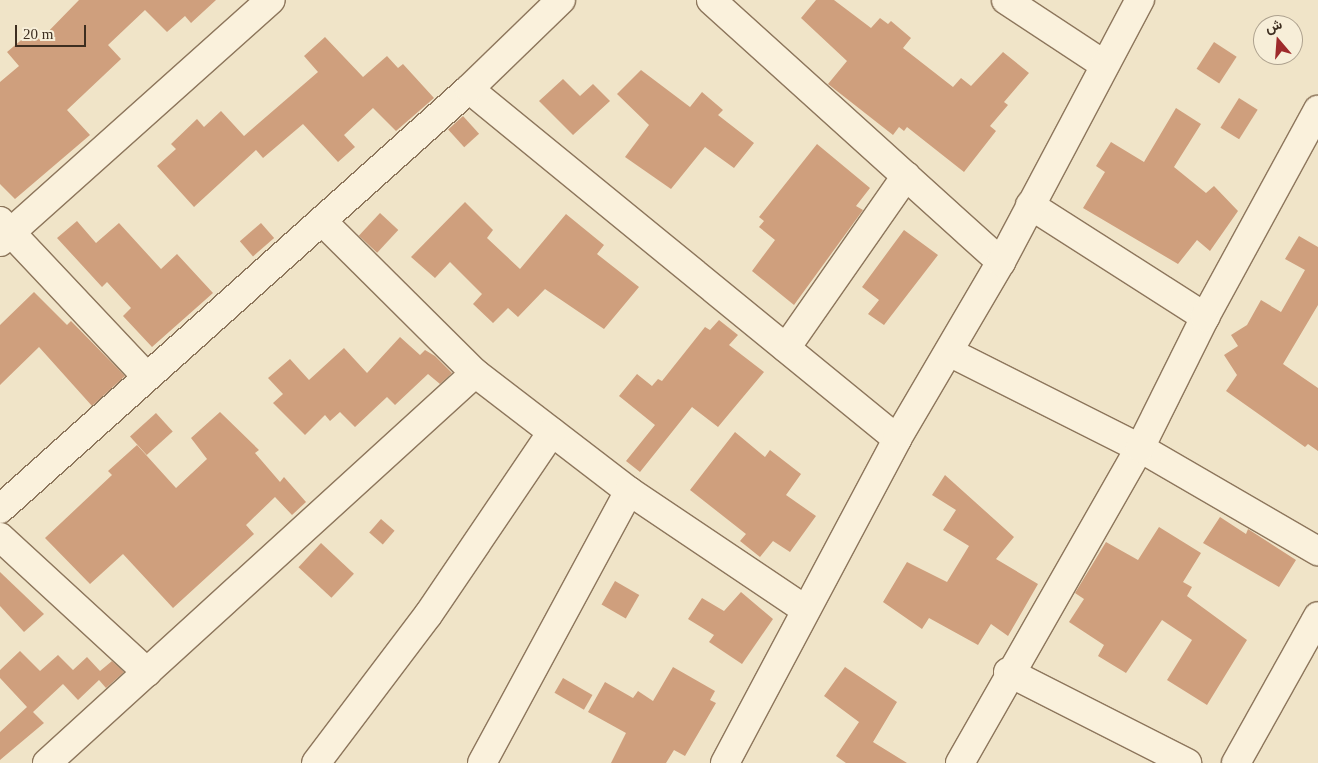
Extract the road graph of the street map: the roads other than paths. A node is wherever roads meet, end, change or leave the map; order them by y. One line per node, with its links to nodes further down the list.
1 (271, 0): 12 (street)
2 (711, 0): 9 (street)
3 (1006, 0): 6 (street)
4 (1140, 0): 6 (street)
5 (556, 2): 7 (street)
6 (1103, 64): 10 (street)
7 (469, 89): 11 (street); 15 (street)
8 (1318, 110): 14 (street)
9 (906, 176): 13 (street); 15 (street)
10 (1030, 204): 13 (street); 14 (street)
11 (322, 221): 17 (street); 18 (street)
12 (4, 232): 18 (street)
13 (1001, 262): 16 (street)
14 (1205, 317): 21 (street)
15 (786, 348): 20 (street)
16 (949, 352): 20 (street); 21 (street)
17 (475, 373): 19 (street); 28 (street)
18 (147, 376): 23 (street)
19 (552, 432): 22 (street); 31 (street)
20 (897, 439): 26 (street)
21 (1140, 448): 25 (street); 29 (street)
22 (629, 491): 26 (street); 32 (street)
23 (0, 509)
24 (0, 537): 28 (street)
25 (1318, 551)
26 (806, 610): 33 (street)
27 (1317, 619): 36 (street)
28 (147, 672): 30 (street)
29 (1008, 672): 34 (street); 35 (street)
30 (47, 763)
31 (316, 763)
32 (482, 763)
33 (725, 763)
34 (960, 763)
35 (1187, 763)
36 (1236, 763)

